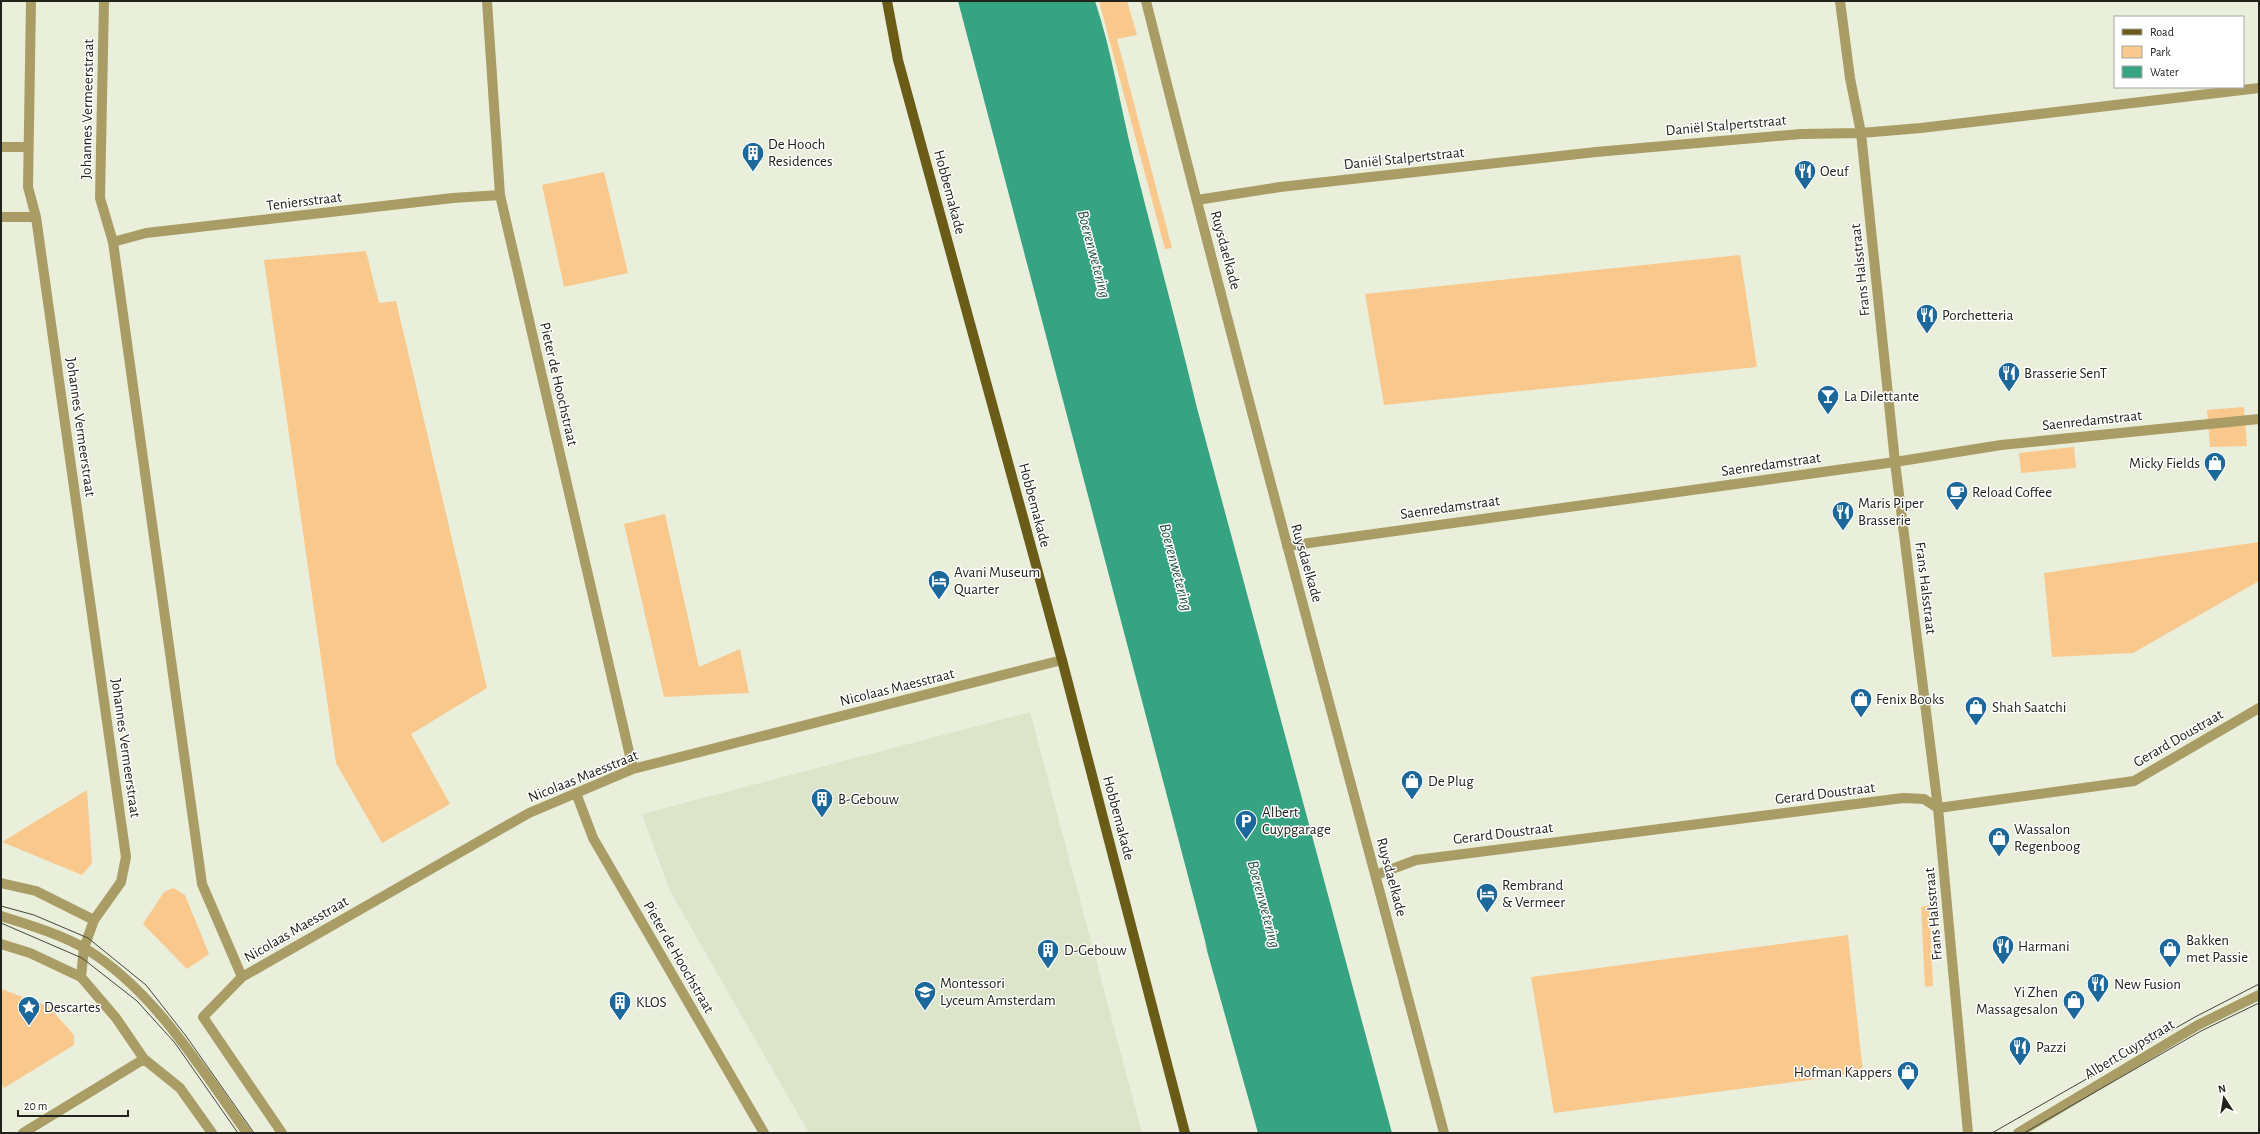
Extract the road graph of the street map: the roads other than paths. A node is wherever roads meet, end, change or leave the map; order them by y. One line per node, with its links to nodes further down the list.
1 (31, 1): 10 (street, Johannes Vermeerstraat)
2 (104, 1): 15 (street, Johannes Vermeerstraat)
3 (487, 1): 11 (street, Pieter de Hoochstraat)
4 (887, 1): 19 (main road, Hobbemakade)
5 (1146, 1): 12 (street, Ruysdaelkade)
6 (1840, 1): 8 (street, Frans Halsstraat)
7 (2259, 88): 8 (street, Daniël Stalpertstraat)
8 (1861, 133): 12 (street, Daniël Stalpertstraat); 17 (street, Frans Halsstraat)
9 (1, 147): 10 (street)
10 (28, 147): 14 (street, Johannes Vermeerstraat)
11 (500, 195): 15 (street, Teniersstraat); 21 (street, Pieter de Hoochstraat)
12 (1197, 200): 18 (street, Ruysdaelkade)
13 (1, 217): 14 (street)
14 (36, 217): 27 (street, Johannes Vermeerstraat)
15 (113, 242): 30 (street, Johannes Vermeerstraat)
16 (2259, 419): 17 (street, Saenredamstraat)
17 (1895, 462): 18 (street, Saenredamstraat); 23 (street, Frans Halsstraat)
18 (1288, 546): 24 (street, Ruysdaelkade)
19 (1062, 660): 21 (street, Nicolaas Maesstraat); 39 (main road, Hobbemakade)
20 (2259, 708): 23 (street, Gerard Doustraat)
21 (633, 769): 22 (street, Nicolaas Maesstraat)
22 (576, 793): 30 (street, Nicolaas Maesstraat); 38 (street, Pieter de Hoochstraat)
23 (1938, 808): 24 (street, Gerard Doustraat); 41 (street, Frans Halsstraat)
24 (1376, 875): 40 (street, Ruysdaelkade)
25 (1, 883): 27 (street)
26 (1, 916): 29 (street)
27 (94, 920): 29 (street, Johannes Vermeerstraat)
28 (1, 944): 31 (street)
29 (84, 948): 31 (street, Johannes Vermeerstraat); 36 (street)
30 (242, 977): 37 (street, Nicolaas Maesstraat)
31 (80, 978): 33 (street)
32 (2259, 995): 42 (street, Albert Cuypstraat)
33 (144, 1059): 34 (street); 35 (street)
34 (23, 1133)
35 (212, 1133)
36 (247, 1133)
37 (282, 1133)
38 (764, 1133)
39 (1185, 1133)
40 (1444, 1133)
41 (1968, 1133)
42 (2018, 1133)

